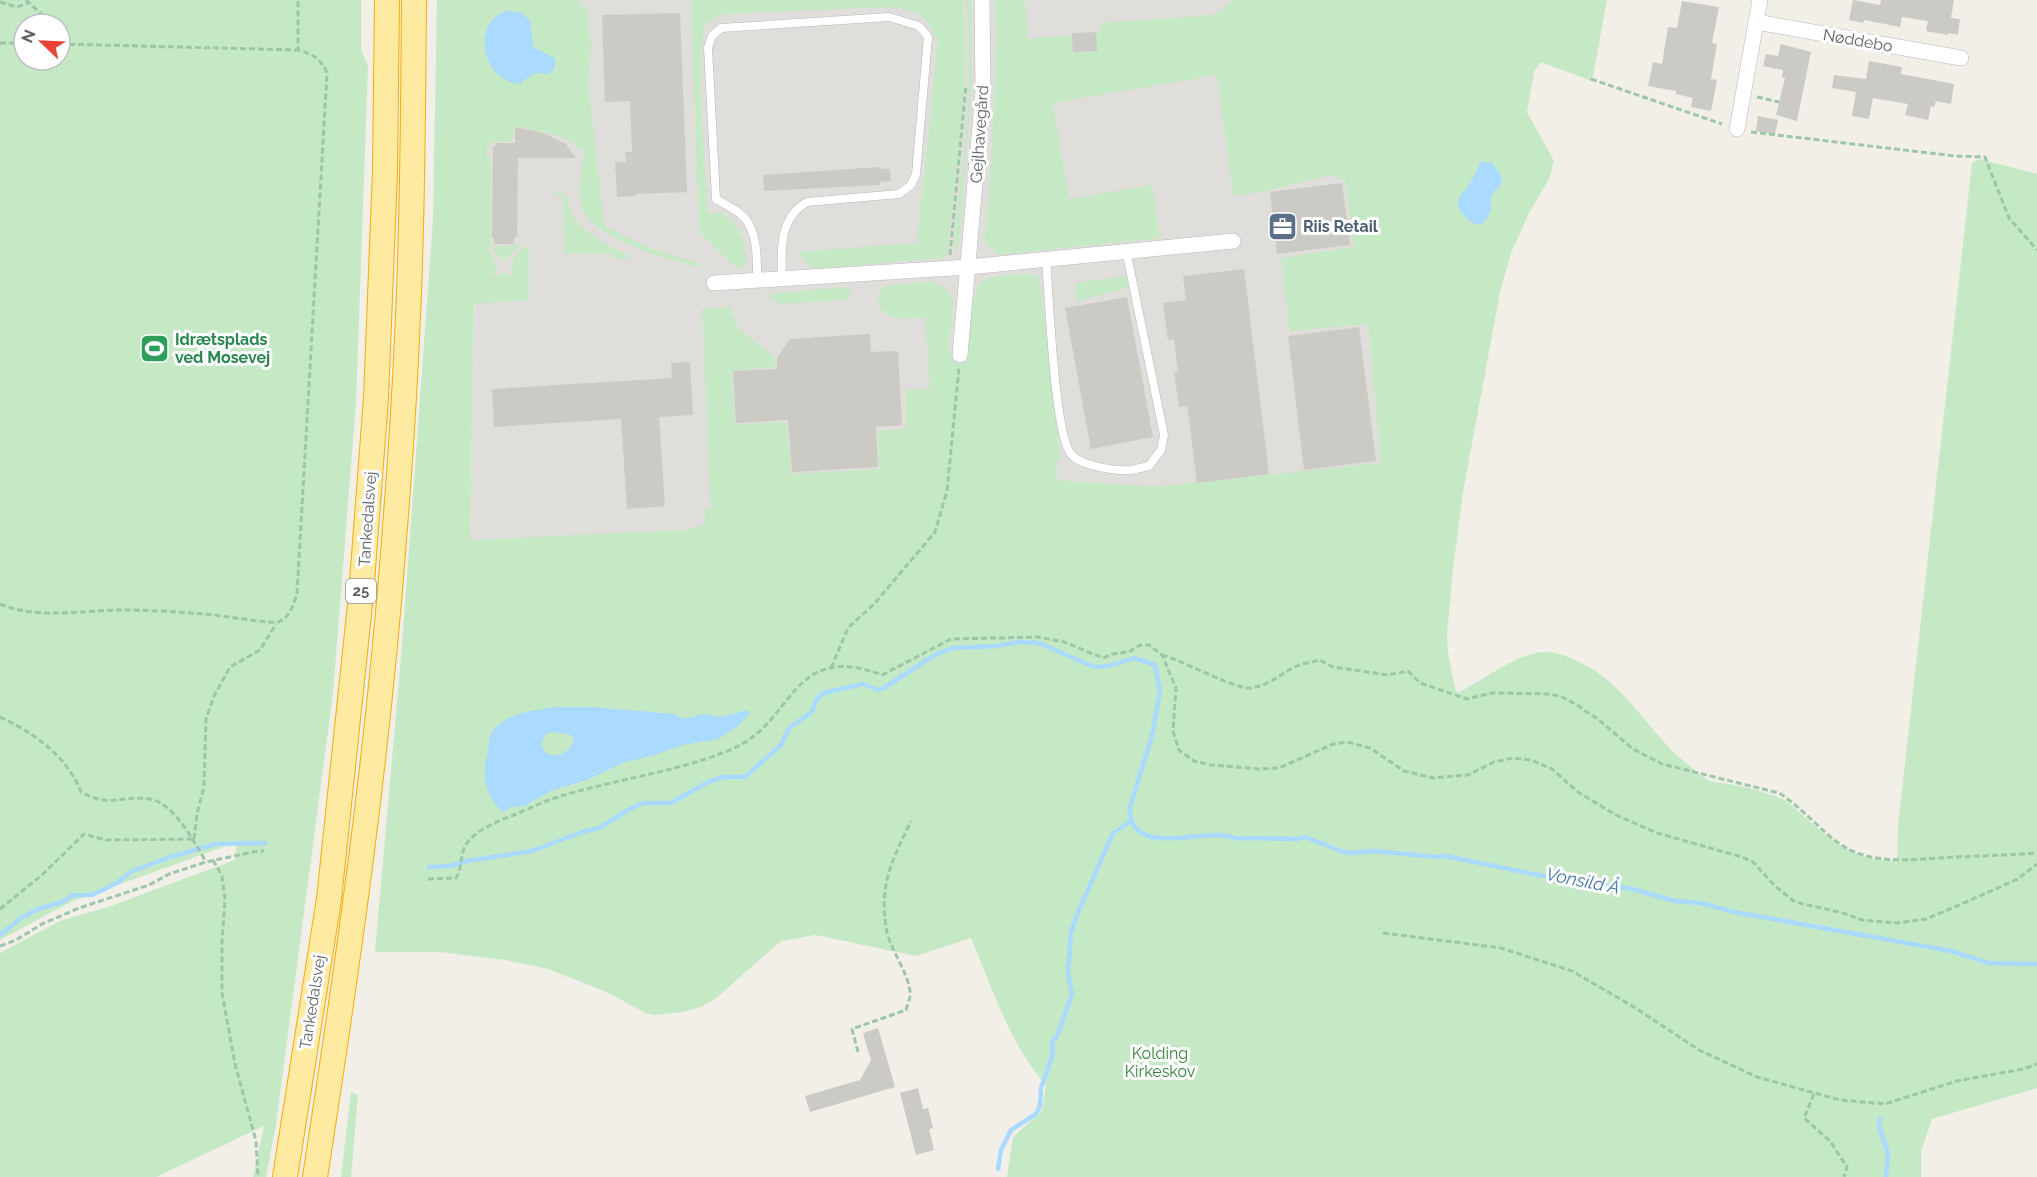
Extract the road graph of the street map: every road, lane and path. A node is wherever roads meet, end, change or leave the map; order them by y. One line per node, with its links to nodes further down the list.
1 (298, 0): 11 (path)
2 (387, 0): 48 (highway, Tankedalsvej / 25)
3 (414, 0): 49 (highway, Tankedalsvej / 25)
4 (982, 0): 22 (street, Gejlhavegård)
5 (1760, 0): 9 (street)
6 (0, 2): 7 (path)
7 (27, 2): 8 (path)
8 (39, 12)
9 (1756, 22): 12 (street, Nøddebo); 15 (street)
10 (72, 44): 11 (path)
11 (298, 50): 29 (path)
12 (1961, 58)
13 (967, 75): 23 (path)
14 (1591, 79): 17 (path)
15 (1743, 94): 16 (path); 17 (street)
16 (1779, 102)
17 (1737, 129): 20 (path)
18 (1233, 241): 19 (street)
19 (1126, 250): 21 (street); 21 (lane)
20 (2037, 250)
21 (1046, 259): 22 (street)
22 (968, 267): 23 (street); 27 (street, Gejlhavegård)
23 (949, 268): 24 (street)
24 (782, 279): 25 (street); 25 (lane)
25 (757, 280): 26 (street)
26 (714, 283)
27 (960, 355): 31 (path)
28 (0, 604): 29 (path)
29 (276, 623): 34 (path)
30 (1162, 655): 31 (path); 36 (path); 39 (path)
31 (831, 668): 40 (path)
32 (0, 717): 34 (path)
33 (910, 821): 44 (path)
34 (194, 840): 37 (path); 41 (path)
35 (264, 851): 38 (path)
36 (2037, 853)
37 (205, 860): 38 (path); 43 (path)
38 (213, 860): 47 (path)
39 (2037, 864)
40 (428, 879)
41 (0, 909)
42 (1383, 933): 46 (path)
43 (0, 946)
44 (858, 1052)
45 (2037, 1064): 46 (path)
46 (1814, 1094): 50 (path)
47 (258, 1177)
48 (285, 1177)
49 (315, 1177)
50 (1844, 1177)

